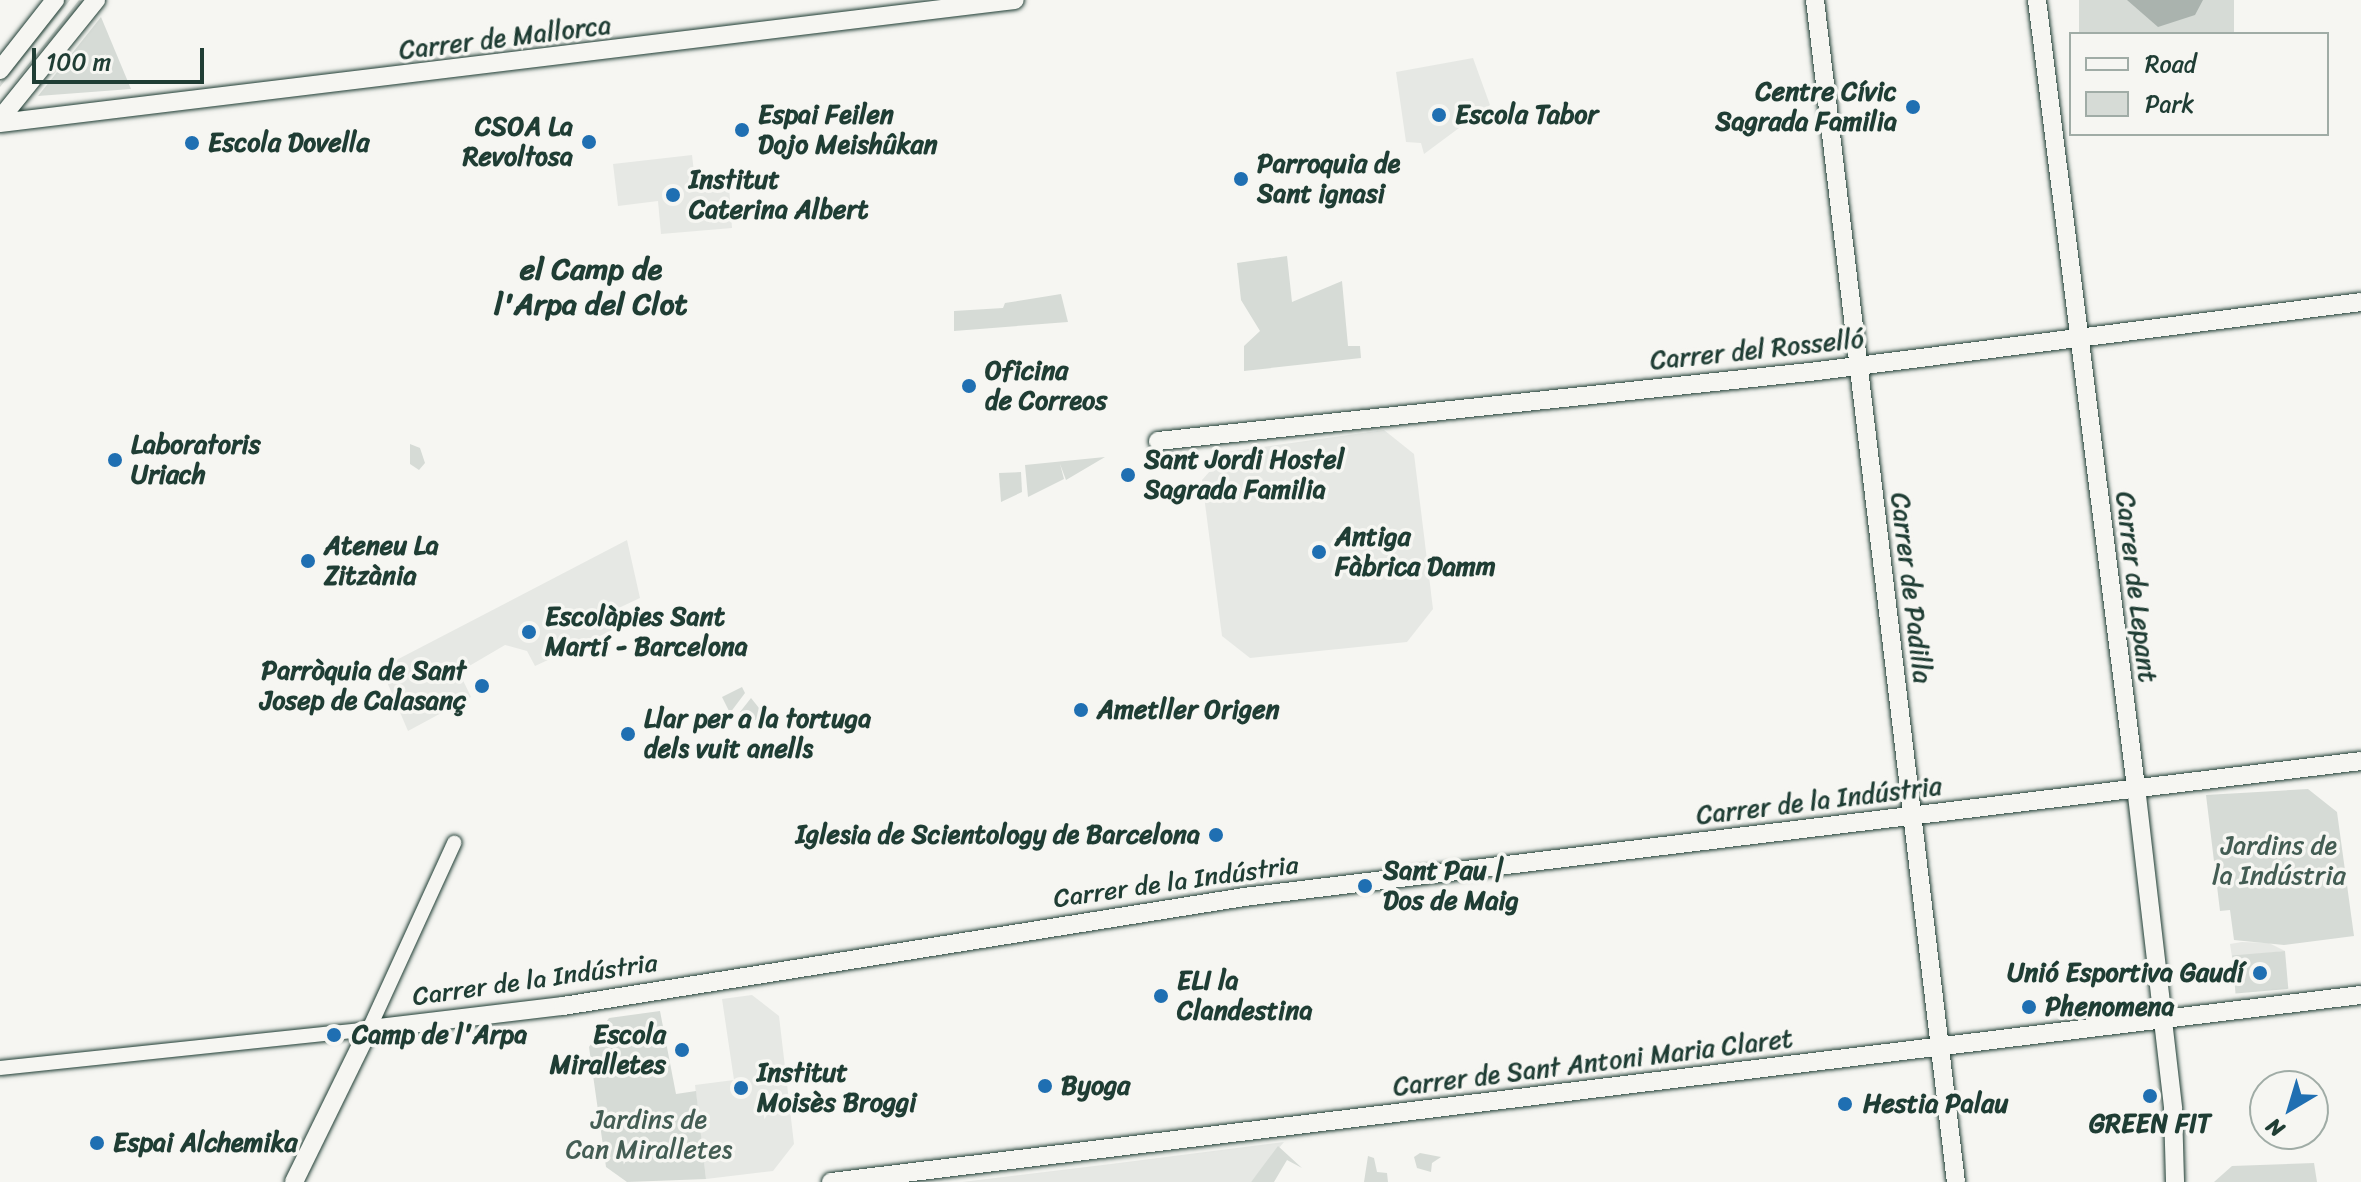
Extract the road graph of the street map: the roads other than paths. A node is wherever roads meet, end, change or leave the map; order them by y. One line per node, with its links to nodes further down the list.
1 (55, 0): 6 (main road)
2 (96, 0): 7 (main road)
3 (1015, 0): 7 (main road, Carrer de Mallorca)
4 (1815, 0): 10 (main road, Carrer de Padilla)
5 (2037, 0): 9 (main road, Carrer de Lepant)
6 (0, 70)
7 (0, 121)
8 (2361, 302): 9 (main road, Carrer del Rosselló)
9 (2078, 340): 10 (main road, Carrer del Rosselló); 13 (main road, Carrer de Lepant)
10 (1857, 366): 11 (main road, Carrer del Rosselló); 14 (main road, Carrer de Padilla)
11 (1158, 441)
12 (2361, 761): 13 (main road, Carrer de la Indústria)
13 (2136, 787): 14 (main road, Carrer de la Indústria); 17 (main road, Carrer de Lepant)
14 (1913, 814): 18 (main road, Carrer de la Indústria); 19 (main road, Carrer de Padilla)
15 (454, 843): 18 (street)
16 (2361, 995): 17 (main road, Carrer de Sant Antoni Maria Claret)
17 (2161, 1021): 19 (main road, Carrer de Sant Antoni Maria Claret); 24 (main road, Carrer de Lepant)
18 (369, 1029): 20 (street, Carrer de la Indústria); 21 (main road)
19 (1940, 1045): 22 (main road, Carrer de Sant Antoni Maria Claret); 23 (main road, Carrer de Padilla)
20 (0, 1068)
21 (294, 1182)
22 (831, 1182)
23 (1956, 1182)
24 (2175, 1182)

